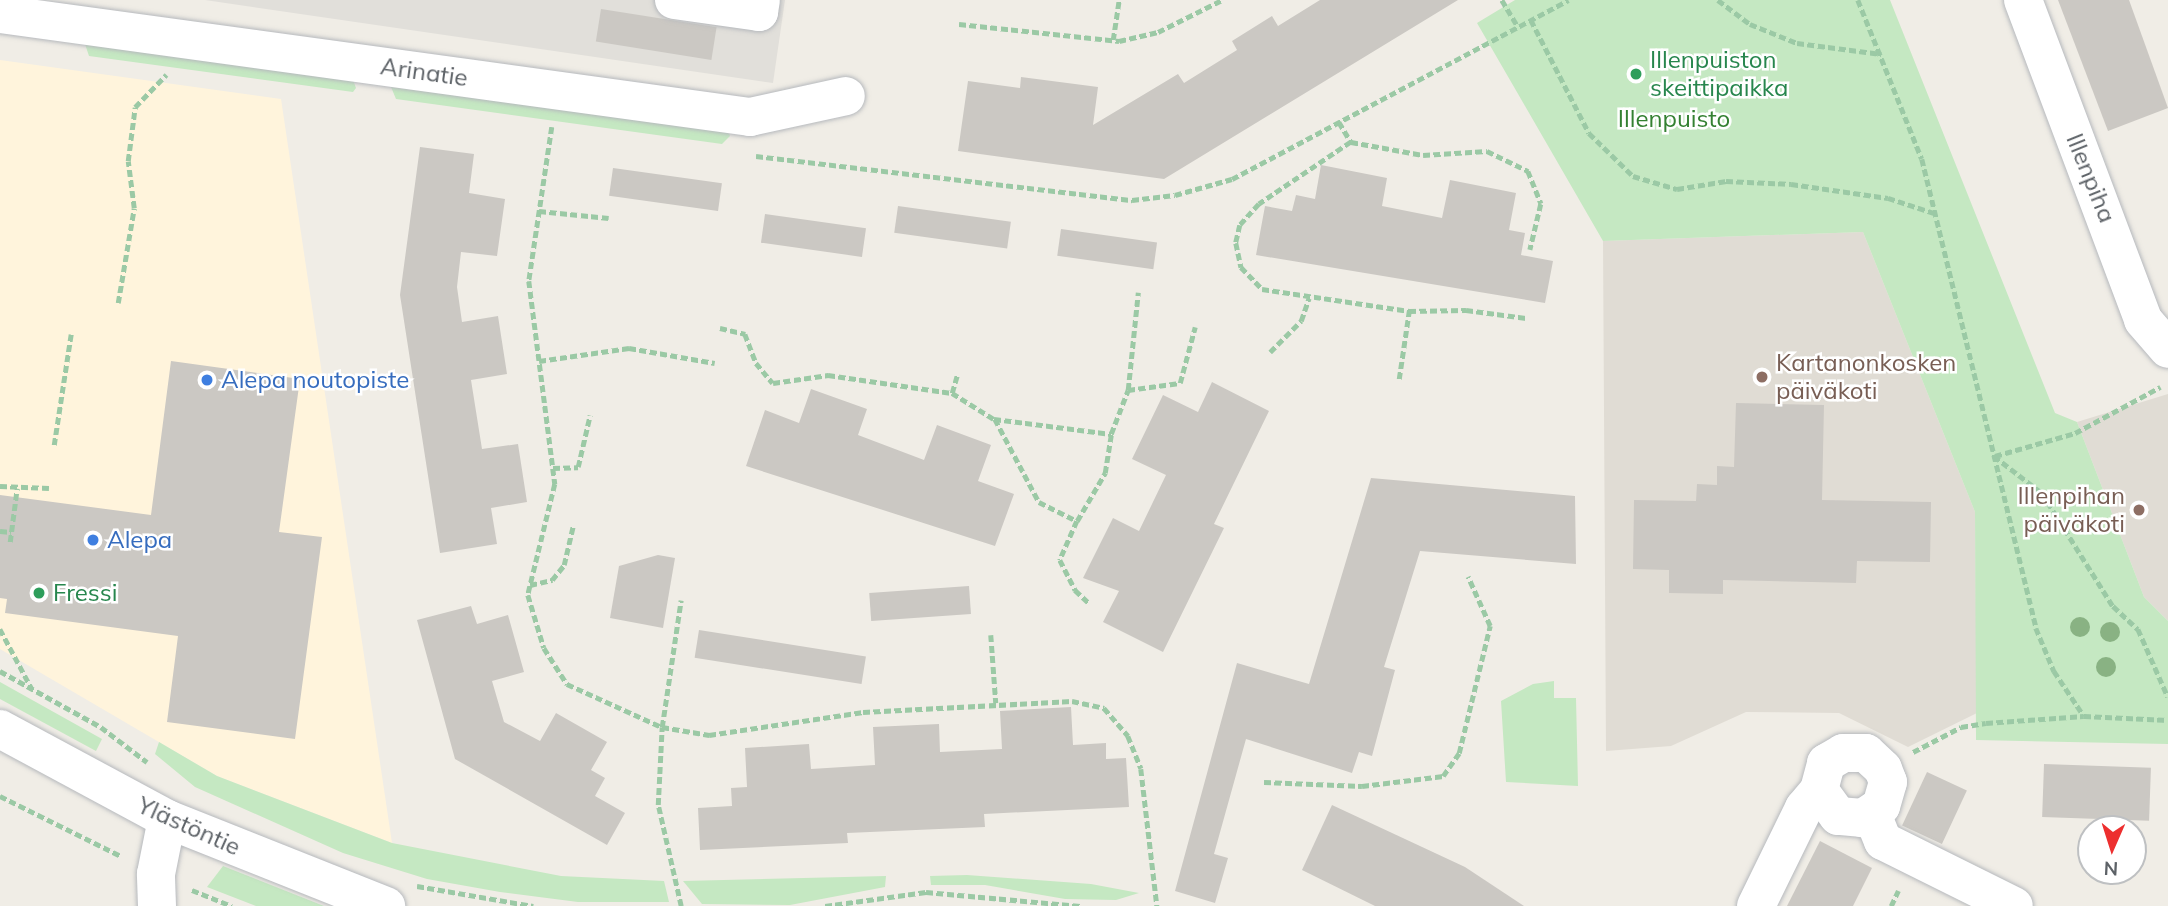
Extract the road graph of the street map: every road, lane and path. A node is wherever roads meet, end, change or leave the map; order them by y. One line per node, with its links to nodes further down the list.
1 (674, 0): 2 (street)
2 (761, 0)
3 (1119, 0): 13 (path)
4 (1222, 0): 13 (path)
5 (1502, 0): 12 (path)
6 (1718, 0): 14 (path)
7 (1858, 0): 14 (path)
8 (2023, 0): 32 (street, Illenpiha)
9 (0, 14): 16 (street, Arinatie)
10 (1530, 20): 21 (path)
11 (959, 24): 13 (path)
12 (1518, 27)
13 (1113, 40)
14 (1881, 54): 21 (path)
15 (157, 82): 26 (path)
16 (846, 96)
17 (1339, 122): 19 (path)
18 (552, 126): 20 (path)
19 (1351, 142): 23 (path); 25 (path)
20 (539, 211): 22 (path); 34 (path)
21 (1935, 213): 45 (path)
22 (609, 218)
23 (1530, 250)
24 (1138, 293): 39 (path)
25 (1309, 298): 27 (path); 33 (path)
26 (118, 303)
27 (1409, 311): 28 (path); 37 (path)
28 (1527, 318)
29 (1195, 327): 39 (path)
30 (720, 328): 40 (path)
31 (71, 334): 44 (path)
32 (2168, 349)
33 (1270, 352)
34 (539, 361): 35 (path); 46 (path)
35 (715, 363)
36 (957, 375): 40 (path)
37 (1399, 379)
38 (2168, 385): 45 (path)
39 (1128, 390): 43 (path)
40 (952, 393): 42 (path)
41 (590, 415): 46 (path)
42 (994, 419): 43 (path); 50 (path)
43 (1111, 434): 50 (path)
44 (54, 445)
45 (1994, 456): 63 (path); 65 (path)
46 (553, 468): 56 (path)
47 (0, 486): 48 (path)
48 (17, 488): 49 (path); 53 (path)
49 (49, 488)
50 (1077, 521): 58 (path)
51 (573, 526): 56 (path)
52 (0, 531): 53 (path)
53 (11, 532): 54 (path)
54 (10, 542)
55 (1468, 577): 71 (path)
56 (530, 586): 67 (path)
57 (681, 600): 67 (path)
58 (1089, 603)
59 (0, 629): 62 (path)
60 (991, 635): 64 (path)
61 (0, 671): 62 (path)
62 (32, 689): 69 (path)
63 (2168, 697)
64 (996, 703): 67 (path); 82 (path)
65 (2084, 716): 66 (path); 70 (path)
66 (2168, 720)
67 (662, 727): 79 (path)
68 (0, 729): 75 (street, Ylästöntie)
69 (125, 745)
70 (1883, 769): 72 (street); 74 (street)
71 (1264, 782)
72 (1819, 790): 74 (street); 83 (street)
73 (0, 796): 76 (path)
74 (1872, 814): 84 (street)
75 (167, 819): 76 (street); 78 (street, Ylästöntie)
76 (157, 890): 77 (path)
77 (232, 906)
78 (386, 906)
79 (681, 906)
80 (825, 906): 81 (path)
81 (1080, 906)
82 (1157, 906)
83 (1756, 906)
84 (2014, 906)

